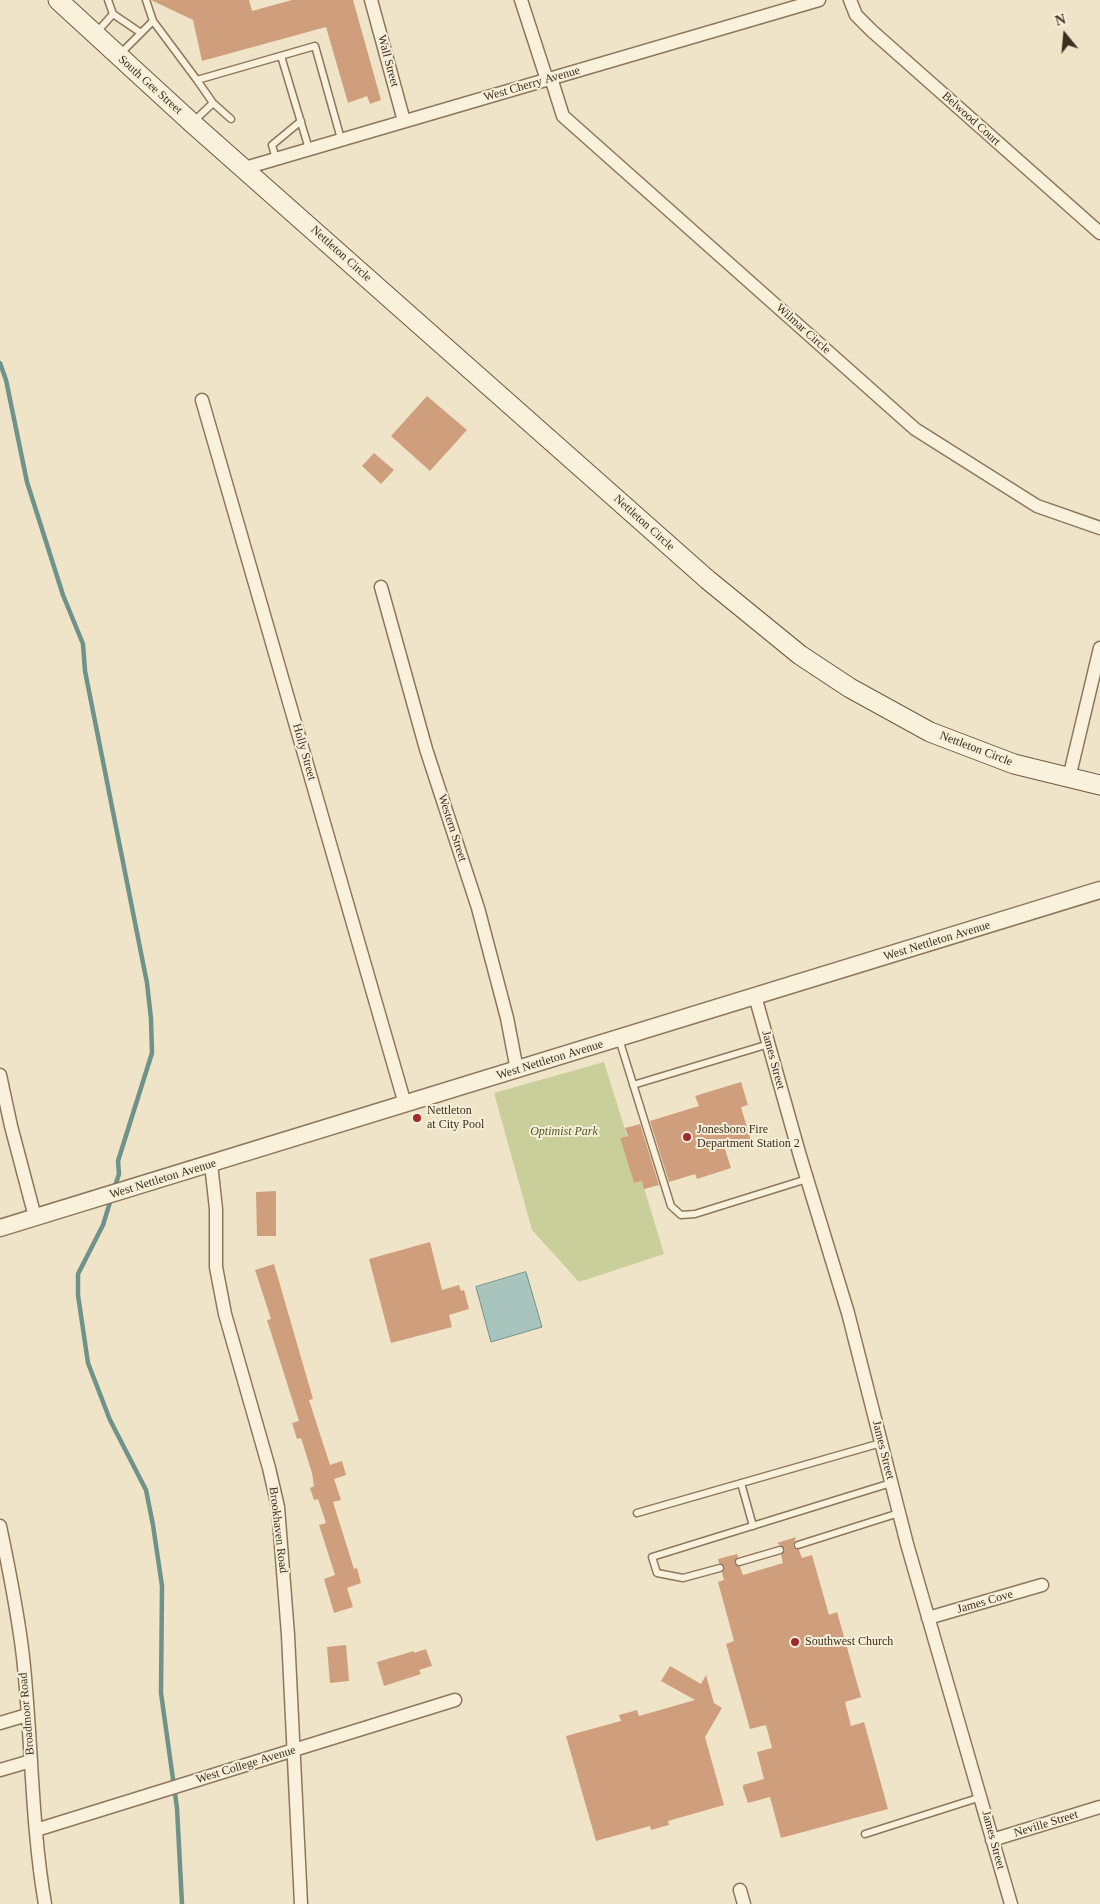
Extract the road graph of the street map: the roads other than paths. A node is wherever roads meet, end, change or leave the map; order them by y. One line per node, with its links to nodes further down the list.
1 (58, 0): 8 (main road, South Gee Street)
2 (108, 0): 9 (lane)
3 (146, 0): 10 (lane)
4 (371, 0): 20 (street, Wall Street)
5 (521, 0): 15 (street, Wilmar Circle)
6 (819, 0): 15 (street, West Cherry Avenue)
7 (850, 0): 26 (street, Belwood Court)
8 (74, 8): 12 (main road, South Gee Street)
9 (113, 14): 11 (lane); 12 (lane)
10 (153, 21): 11 (lane); 16 (lane)
11 (141, 33): 13 (lane)
12 (95, 35): 13 (main road, South Gee Street)
13 (118, 56): 21 (main road, South Gee Street)
14 (281, 56): 16 (lane); 19 (lane); 22 (lane)
15 (549, 79): 20 (street, West Cherry Avenue); 28 (street, Wilmar Circle)
16 (197, 80): 17 (lane)
17 (213, 103): 18 (lane); 21 (lane)
18 (231, 119)
19 (301, 121): 23 (lane); 24 (lane)
20 (404, 121): 22 (street, West Cherry Avenue)
21 (192, 123): 25 (main road, South Gee Street)
22 (341, 140): 23 (street, West Cherry Avenue)
23 (309, 149): 24 (street, West Cherry Avenue)
24 (276, 159): 25 (street, West Cherry Avenue)
25 (245, 168): 31 (main road, Nettleton Circle)
26 (1100, 233)
27 (202, 400): 40 (street, Holly Street)
28 (1100, 528)
29 (381, 587): 37 (street, Western Street)
30 (1100, 648): 31 (street)
31 (1069, 778): 32 (main road, Nettleton Circle)
32 (1100, 785)
33 (1100, 890): 34 (street, West Nettleton Avenue)
34 (756, 996): 35 (street, West Nettleton Avenue); 36 (street, James Street)
35 (619, 1039): 37 (street, West Nettleton Avenue); 39 (lane)
36 (769, 1044): 39 (lane); 42 (street, James Street)
37 (517, 1070): 40 (street, West Nettleton Avenue)
38 (0, 1075): 43 (street)
39 (633, 1085): 42 (lane)
40 (405, 1104): 41 (street, West Nettleton Avenue)
41 (211, 1164): 43 (street, West Nettleton Avenue); 61 (street, Brookhaven Road)
42 (807, 1179): 45 (street, James Street)
43 (35, 1217): 44 (street, West Nettleton Avenue)
44 (0, 1228)
45 (881, 1443): 46 (lane); 47 (street, James Street)
46 (742, 1483): 48 (lane); 51 (lane)
47 (891, 1483): 49 (street, James Street); 51 (lane)
48 (637, 1513)
49 (899, 1513): 52 (lane); 57 (street, James Street)
50 (0, 1526): 59 (street, Broadmoor Road)
51 (753, 1526): 55 (lane)
52 (798, 1545)
53 (780, 1550): 54 (lane)
54 (739, 1562)
55 (720, 1568)
56 (1042, 1585): 57 (street, James Cove)
57 (928, 1618): 64 (street, James Street)
58 (455, 1700): 61 (street, West College Avenue)
59 (27, 1715): 60 (street); 62 (street, Broadmoor Road)
60 (0, 1723)
61 (294, 1750): 66 (street, West College Avenue); 71 (street, Brookhaven Road)
62 (31, 1761): 63 (street); 66 (street, Broadmoor Road)
63 (0, 1770)
64 (981, 1797): 67 (lane); 68 (street, James Street)
65 (1100, 1807): 68 (street, Neville Street)
66 (36, 1830): 70 (street, Broadmoor Road)
67 (865, 1834)
68 (992, 1840): 73 (street, James Street)
69 (740, 1890): 72 (street)
70 (45, 1904)
71 (301, 1904)
72 (744, 1904)
73 (1009, 1904)

